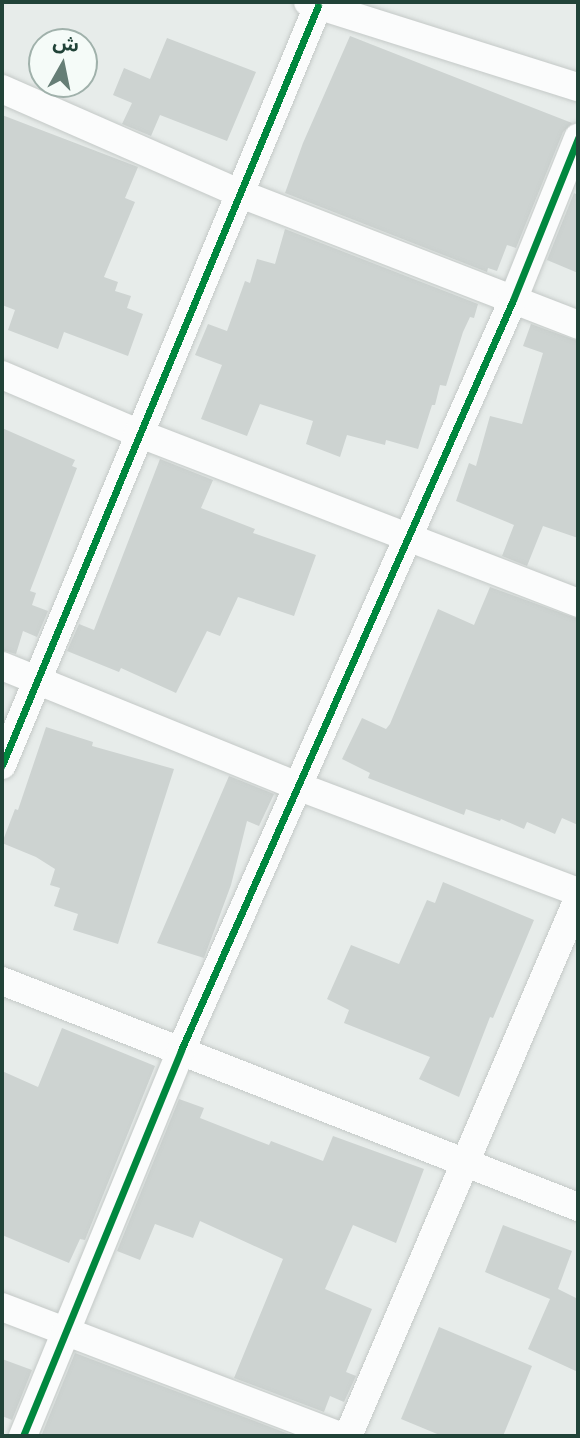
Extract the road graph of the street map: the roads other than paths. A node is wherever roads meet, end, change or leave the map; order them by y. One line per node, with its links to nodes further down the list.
1 (313, 4): 2 (street); 5 (street)
2 (578, 87)
3 (2, 89): 5 (street)
4 (578, 138): 6 (street)
5 (241, 194): 6 (street); 9 (street)
6 (513, 300): 7 (street); 10 (street)
7 (578, 325)
8 (2, 375): 9 (street)
9 (138, 433): 10 (street); 13 (street)
10 (409, 538): 11 (street); 15 (street)
11 (578, 603)
12 (2, 666): 13 (street)
13 (39, 681): 14 (street); 15 (street)
14 (2, 765)
15 (300, 787): 16 (street); 19 (street)
16 (578, 892)
17 (578, 899): 20 (street)
18 (2, 981): 19 (street)
19 (181, 1050): 20 (street); 23 (street)
20 (467, 1162): 21 (street); 26 (street)
21 (578, 1207)
22 (2, 1307): 23 (street)
23 (66, 1334): 24 (street); 25 (street)
24 (23, 1436)
25 (340, 1436)
26 (348, 1436)

